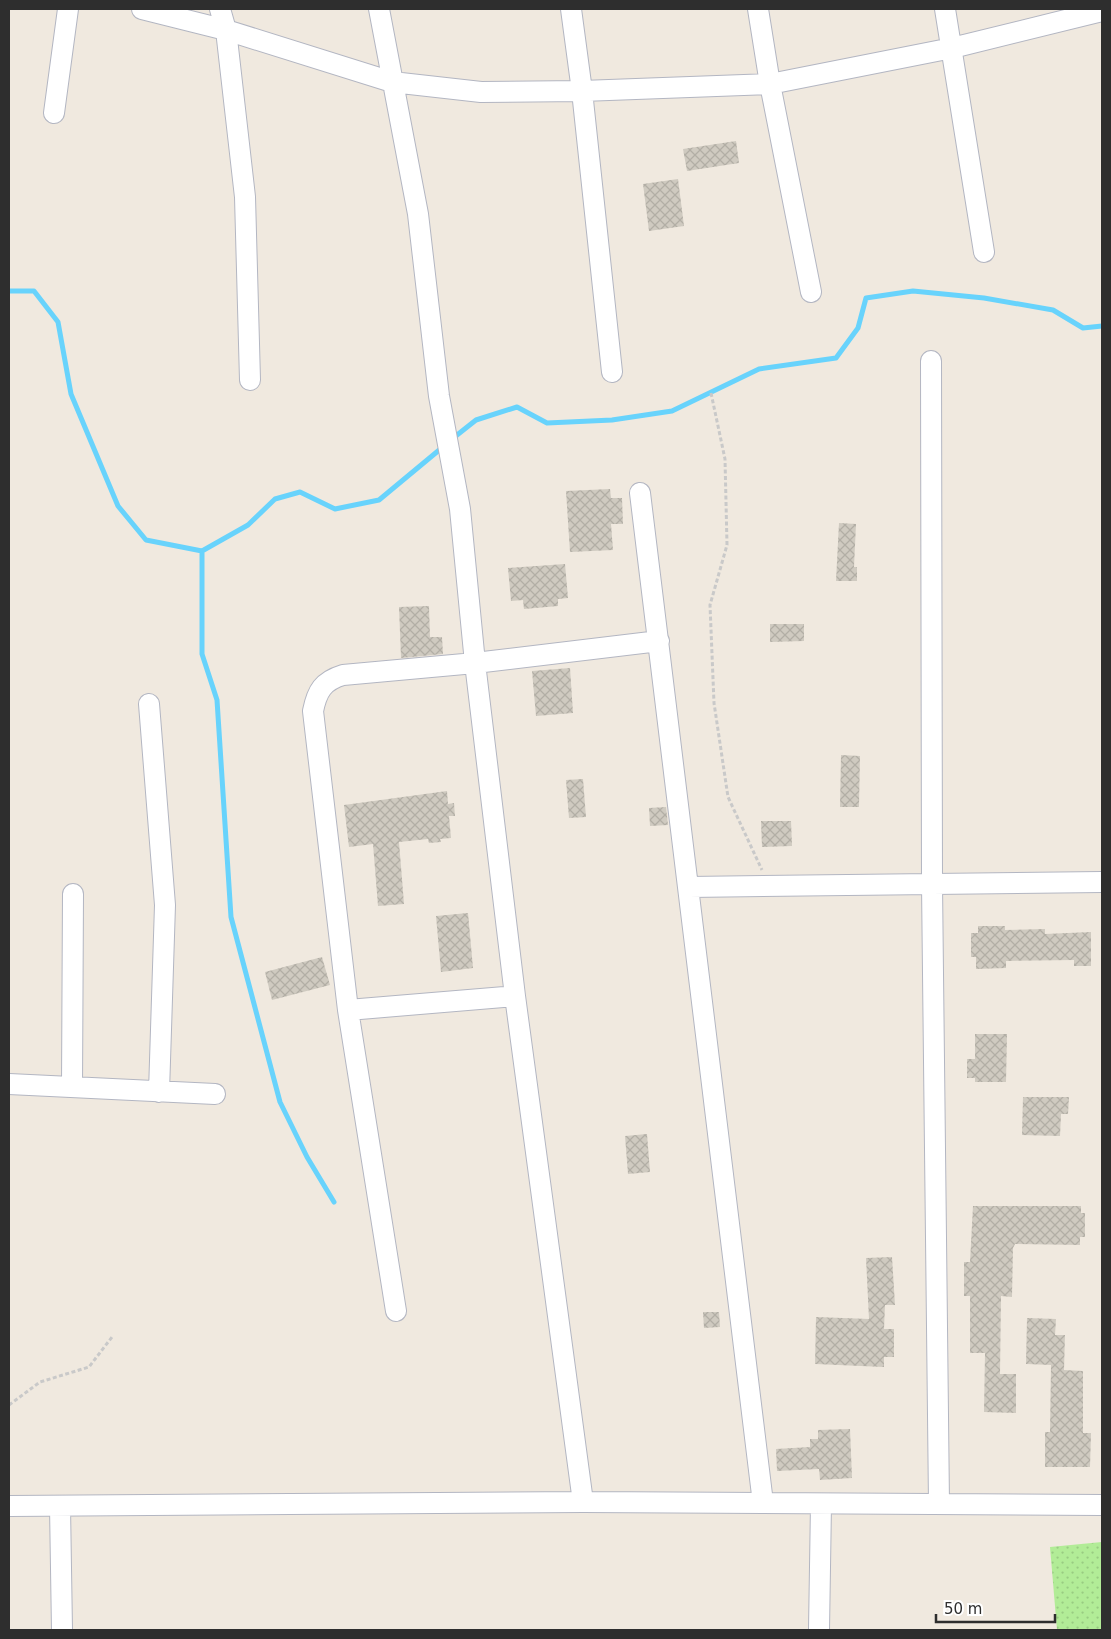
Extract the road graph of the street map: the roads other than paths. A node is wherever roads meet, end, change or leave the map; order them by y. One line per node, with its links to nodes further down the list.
1 (68, 9): 14 (street)
2 (142, 9): 9 (street)
3 (220, 9): 9 (street)
4 (379, 9): 11 (street)
5 (571, 9): 13 (street)
6 (758, 9): 12 (street)
7 (946, 9): 10 (street)
8 (1102, 11): 10 (street)
9 (226, 30): 11 (street); 19 (street)
10 (952, 48): 12 (street); 15 (street)
11 (392, 82): 13 (street); 22 (street)
12 (770, 84): 13 (street); 16 (street)
13 (582, 91): 18 (street)
14 (54, 113)
15 (984, 252)
16 (811, 292)
17 (931, 361): 25 (street)
18 (612, 372)
19 (250, 380)
20 (640, 493): 21 (street)
21 (659, 641): 22 (street); 26 (street)
22 (475, 663): 28 (street); 29 (street)
23 (149, 704): 32 (street)
24 (1102, 882): 25 (street)
25 (932, 884): 26 (street); 38 (street)
26 (688, 886): 36 (street)
27 (74, 894): 31 (street)
28 (515, 996): 29 (street); 35 (street)
29 (348, 1010): 34 (street)
30 (9, 1084): 31 (street)
31 (72, 1087): 32 (street)
32 (159, 1092): 33 (street)
33 (215, 1094)
34 (396, 1310)
35 (583, 1502): 36 (street); 41 (street)
36 (763, 1503): 37 (street)
37 (821, 1504): 38 (street); 43 (street)
38 (938, 1504): 39 (street)
39 (1102, 1505)
40 (9, 1506): 41 (street)
41 (60, 1506): 42 (street)
42 (62, 1630)
43 (819, 1630)

